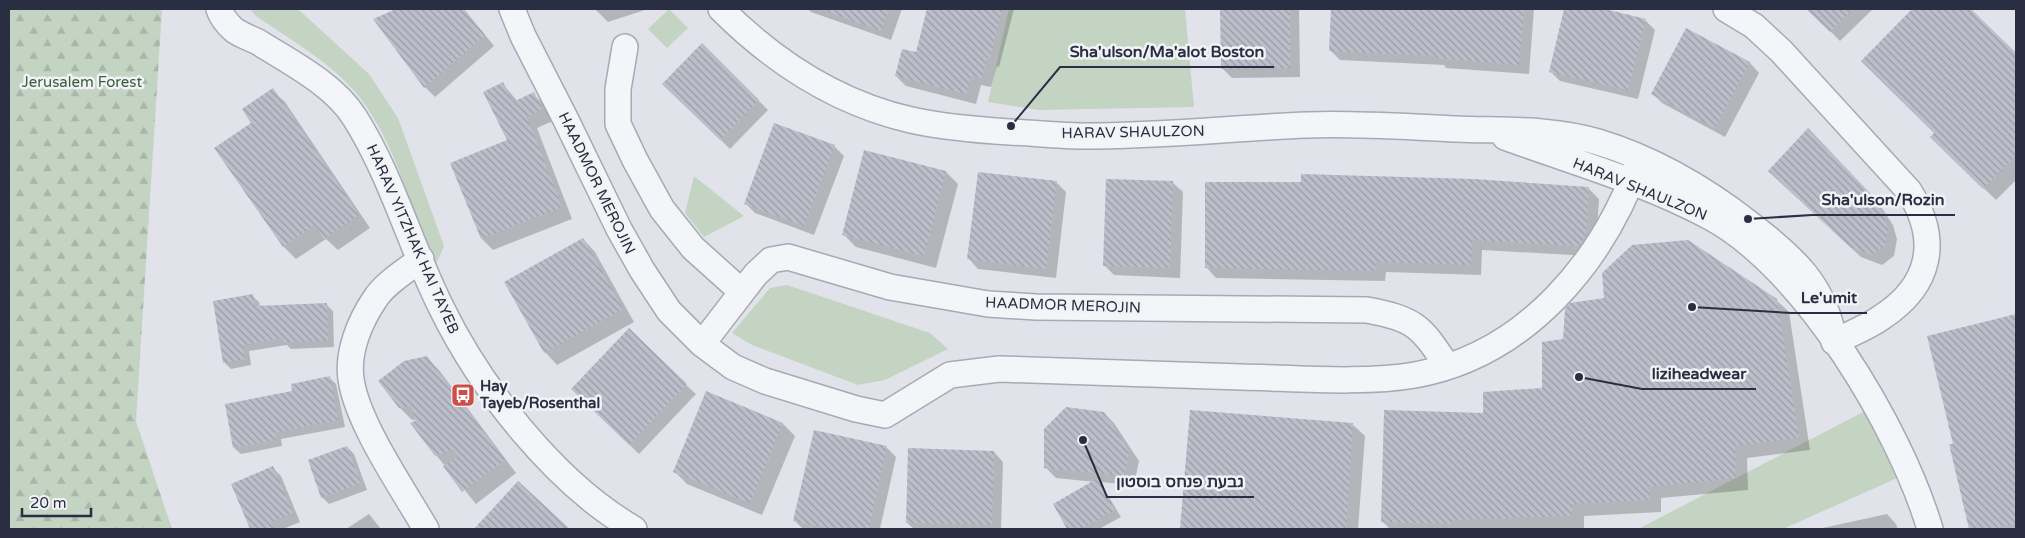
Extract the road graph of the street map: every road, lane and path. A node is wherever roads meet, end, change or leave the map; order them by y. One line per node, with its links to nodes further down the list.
1 (219, 9): 9 (street, HARAV YITZHAK HAI TAYEB)
2 (512, 9): 12 (street, HAADMOR MEROJIN)
3 (721, 9): 6 (street, HARAV SHAULZON)
4 (1726, 9): 11 (street)
5 (625, 47): 10 (street)
6 (1489, 130): 7 (street, HARAV SHAULZON); 8 (street, HARAV SHAULZON)
7 (1640, 158): 8 (street, HAADMOR MEROJIN); 11 (street, HARAV SHAULZON)
8 (1632, 182): 11 (street, HARAV SHAULZON); 13 (street, HAADMOR MEROJIN)
9 (421, 259): 14 (street); 15 (street, HARAV YITZHAK HAI TAYEB)
10 (742, 292): 12 (street, HAADMOR MEROJIN); 13 (street, HAADMOR MEROJIN)
11 (1834, 342): 16 (street, HARAV SHAULZON)
12 (702, 344): 13 (street, HAADMOR MEROJIN)
13 (1447, 366)
14 (426, 529)
15 (634, 529)
16 (1930, 529)

